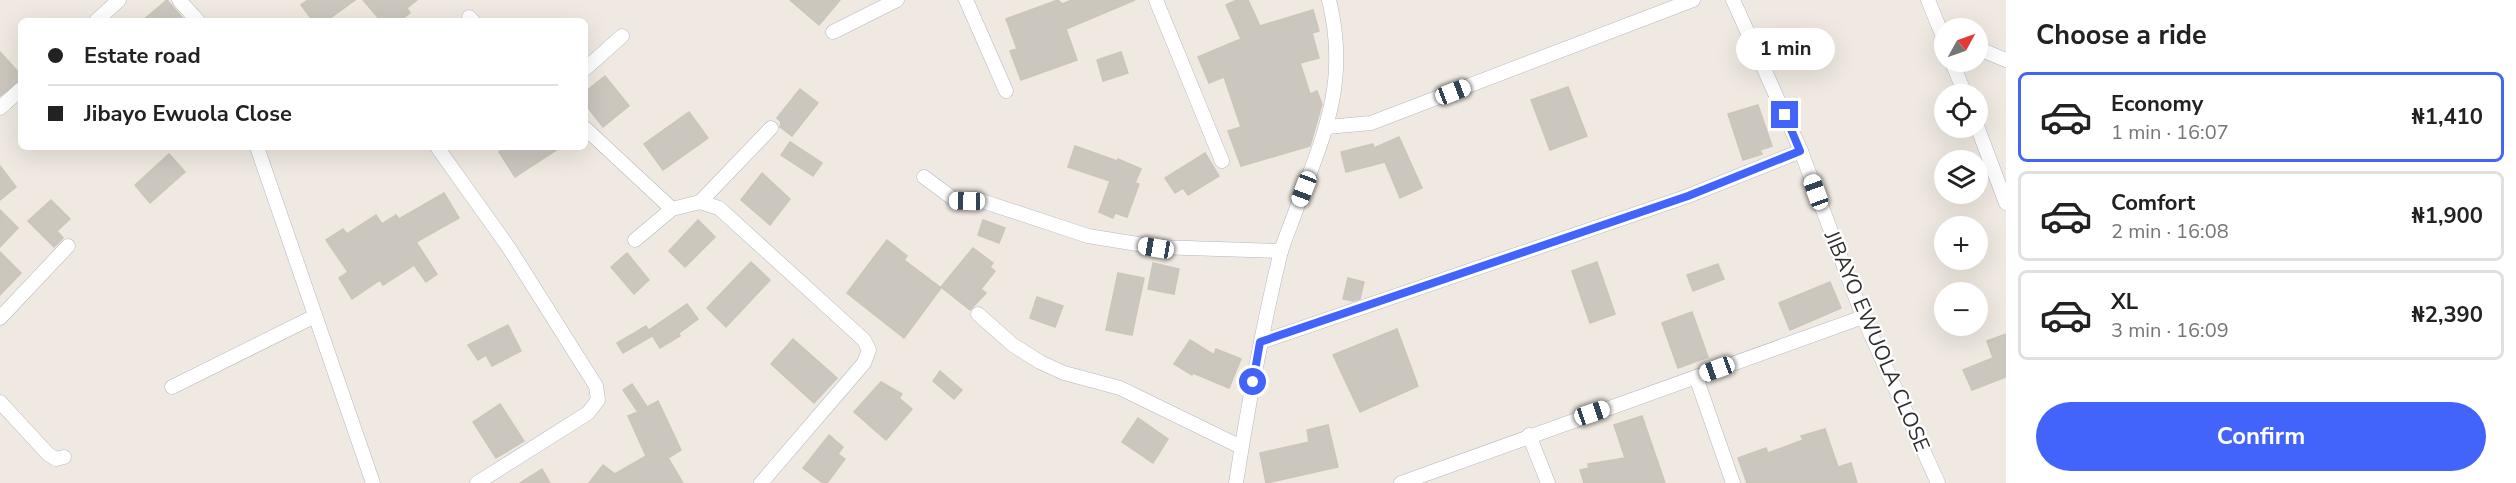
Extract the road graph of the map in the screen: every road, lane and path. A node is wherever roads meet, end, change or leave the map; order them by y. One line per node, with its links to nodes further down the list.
1 (119, 0): 10 (street)
2 (179, 0): 11 (street)
3 (897, 0): 13 (street)
4 (966, 0): 18 (street)
5 (1156, 0): 28 (street)
6 (1329, 0): 21 (street)
7 (1693, 0): 21 (street)
8 (1733, 0): 27 (street, JIBAYO EWUOLA CLOSE)
9 (1928, 0): 12 (street)
10 (99, 18)
11 (195, 18)
12 (1936, 18)
13 (833, 32)
14 (622, 36): 17 (street)
15 (1988, 53): 16 (street)
16 (2006, 60)
17 (588, 66)
18 (1006, 91)
19 (18, 92): 20 (street)
20 (0, 108)
21 (1327, 127): 35 (street)
22 (771, 128): 30 (street)
23 (588, 131): 32 (street)
24 (1982, 138): 31 (street)
25 (258, 150): 37 (street)
26 (439, 150): 48 (street)
27 (1800, 151): 38 (street, JIBAYO EWUOLA CLOSE); 40 (street)
28 (1222, 161)
29 (924, 177): 35 (street)
30 (700, 202): 32 (street); 49 (street)
31 (2006, 203)
32 (672, 209): 33 (street)
33 (635, 240)
34 (68, 246): 39 (street)
35 (1281, 252): 40 (street)
36 (978, 314): 45 (street)
37 (315, 316): 42 (street); 47 (street)
38 (1863, 317): 41 (street); 54 (street, JIBAYO EWUOLA CLOSE)
39 (0, 318)
40 (1260, 342): 45 (street)
41 (1696, 377): 44 (street); 53 (street)
42 (172, 387)
43 (0, 402): 46 (street)
44 (1529, 435): 51 (street); 52 (street)
45 (1241, 447): 50 (street)
46 (64, 458)
47 (373, 483)
48 (477, 483)
49 (761, 483)
50 (1236, 483)
51 (1401, 483)
52 (1548, 483)
53 (1733, 483)
54 (1938, 483)

